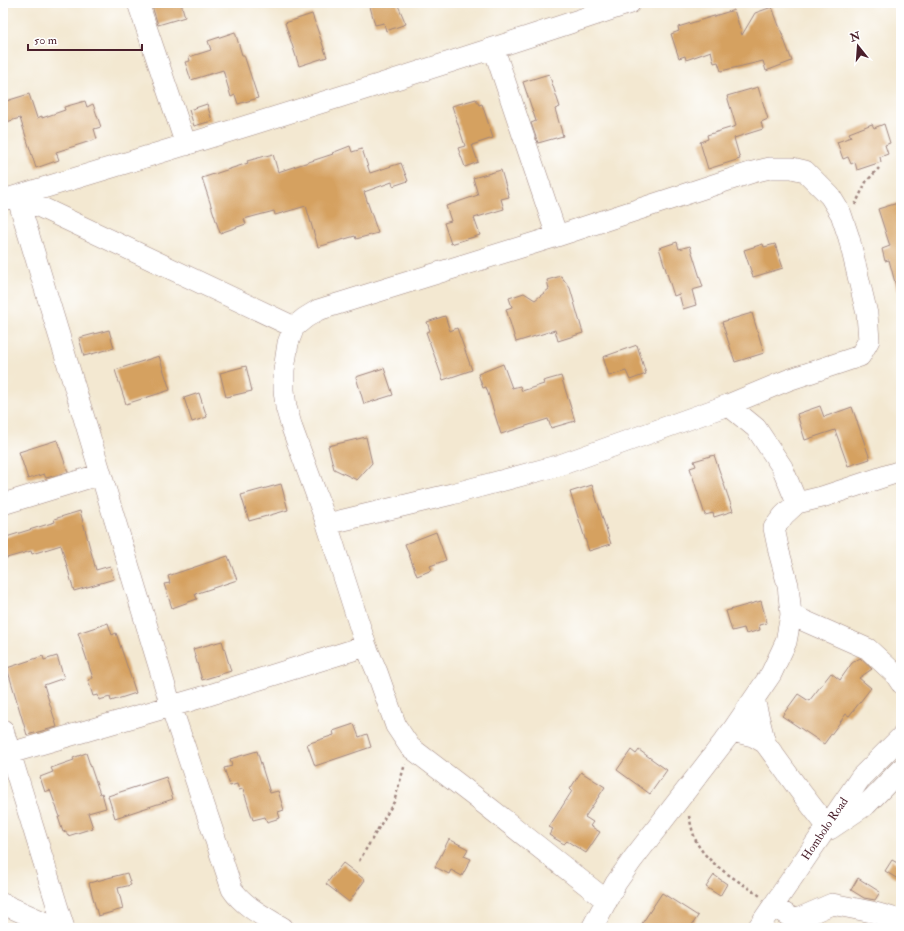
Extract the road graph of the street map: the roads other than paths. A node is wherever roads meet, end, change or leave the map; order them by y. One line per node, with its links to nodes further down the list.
1 (138, 3): 4 (street)
2 (630, 3): 3 (street)
3 (494, 49): 4 (street); 6 (street)
4 (186, 145): 5 (street)
5 (10, 198): 7 (street); 10 (street)
6 (557, 236): 7 (street); 8 (street)
7 (294, 327): 13 (street)
8 (728, 405): 11 (street); 13 (street)
9 (901, 471): 11 (street)
10 (102, 474): 12 (street); 18 (street)
11 (797, 503): 14 (street)
12 (3, 504)
13 (327, 524): 15 (street)
14 (791, 615): 16 (street); 17 (street)
15 (366, 646): 18 (street); 26 (street)
16 (901, 683)
17 (754, 699): 20 (street); 22 (street)
18 (172, 706): 23 (street); 33 (street)
19 (3, 730): 23 (street)
20 (732, 730): 22 (street); 26 (street)
21 (901, 737): 25 (street, Hombolo Road)
22 (765, 743): 25 (street)
23 (10, 753): 32 (street)
24 (901, 768): 25 (street)
25 (824, 831): 28 (street, Hombolo Road)
26 (607, 901): 34 (street)
27 (3, 904): 31 (street)
28 (773, 906): 30 (street); 35 (street, Hombolo Road)
29 (901, 920): 30 (street)
30 (795, 925)
31 (57, 928)
32 (64, 928)
33 (282, 928)
34 (592, 928)
35 (758, 928)

